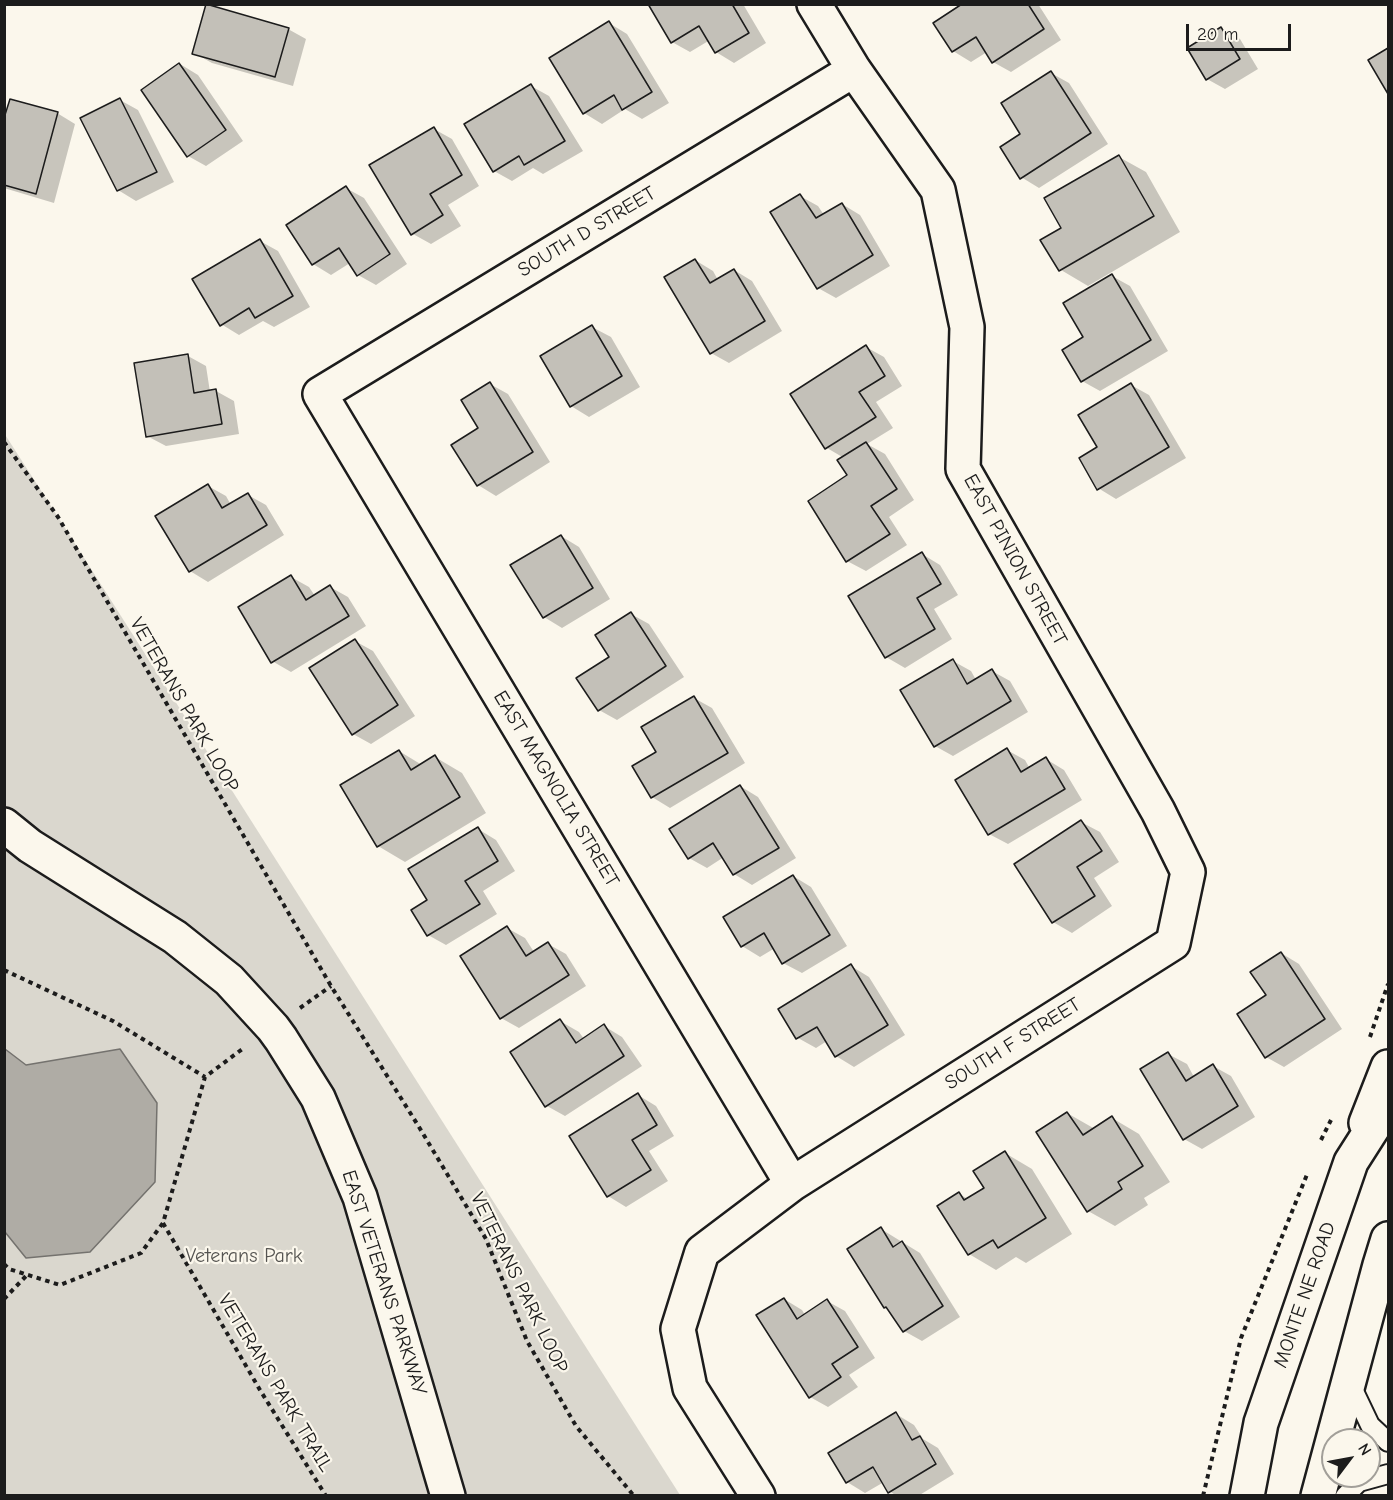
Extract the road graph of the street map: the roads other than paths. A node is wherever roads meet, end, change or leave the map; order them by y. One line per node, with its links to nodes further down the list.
1 (814, 4): 2 (street, EAST PINION STREET)
2 (854, 70): 3 (street, SOUTH D STREET); 5 (street, EAST PINION STREET)
3 (320, 394): 9 (street, EAST MAGNOLIA STREET)
4 (4, 825): 14 (street, EAST VETERANS PARKWAY)
5 (1188, 872): 9 (street, SOUTH F STREET)
6 (1389, 1067): 8 (street)
7 (1389, 1104): 8 (street, MONTE NE ROAD)
8 (1351, 1162): 16 (street, MONTE NE ROAD)
9 (792, 1184): 15 (street, SOUTH F STREET)
10 (1389, 1239): 11 (street)
11 (1349, 1380): 12 (lane); 17 (street)
12 (1389, 1442)
13 (1389, 1474): 18 (lane)
14 (448, 1496)
15 (758, 1496)
16 (1246, 1496)
17 (1318, 1496)
18 (1345, 1496)

